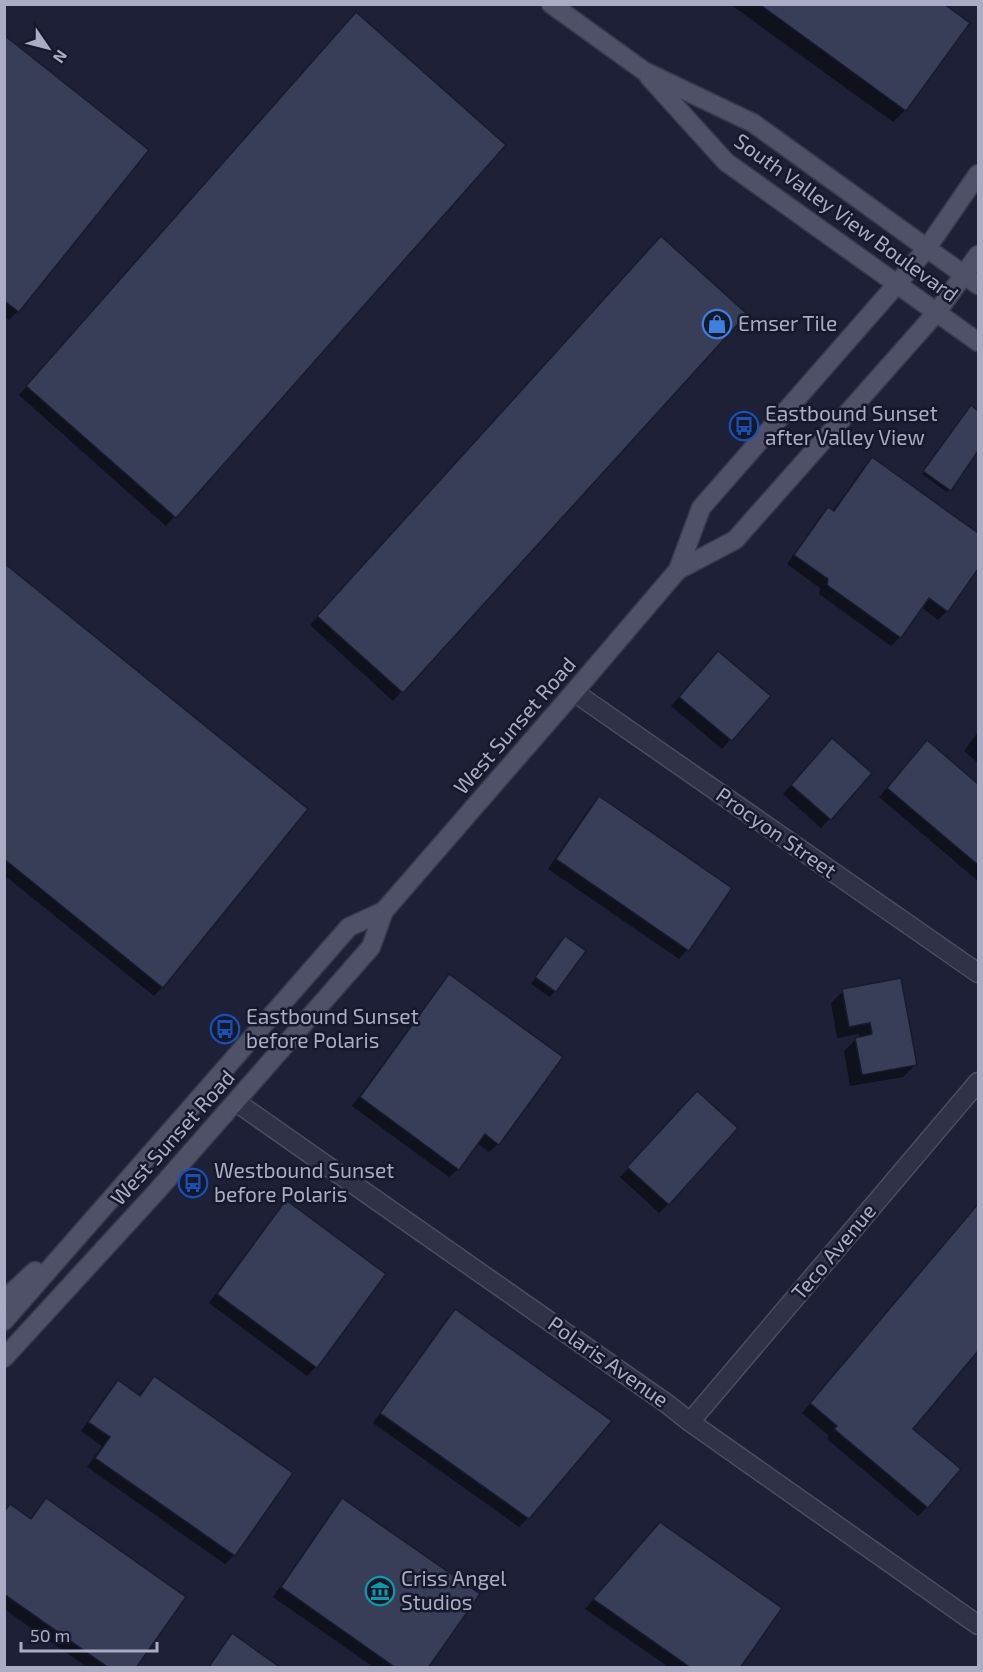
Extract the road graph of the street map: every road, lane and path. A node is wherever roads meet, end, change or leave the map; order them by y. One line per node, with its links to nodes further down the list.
1 (551, 4): 2 (main road, South Valley View Boulevard)
2 (644, 71): 4 (main road, South Valley View Boulevard); 7 (main road, South Valley View Boulevard)
3 (978, 174): 4 (main road, West Sunset Road)
4 (927, 248): 6 (main road, South Valley View Boulevard); 7 (main road, West Sunset Road)
5 (978, 255): 6 (main road, West Sunset Road)
6 (971, 280): 8 (main road, West Sunset Road)
7 (897, 284): 8 (main road, South Valley View Boulevard); 10 (main road, West Sunset Road)
8 (937, 312): 9 (main road, South Valley View Boulevard); 10 (main road, West Sunset Road)
9 (978, 342)
10 (678, 570): 11 (main road, West Sunset Road)
11 (574, 692): 12 (main road, West Sunset Road); 13 (street, Procyon Street)
12 (384, 911): 15 (main road, West Sunset Road); 16 (main road, West Sunset Road)
13 (978, 973)
14 (978, 1082): 22 (street, Teco Avenue)
15 (236, 1102): 18 (main road, West Sunset Road); 22 (street, Polaris Avenue)
16 (124, 1184): 17 (main road); 19 (main road, West Sunset Road)
17 (4, 1300)
18 (57, 1301): 20 (main road, West Sunset Road); 21 (main road)
19 (4, 1322)
20 (4, 1358)
21 (4, 1372)
22 (690, 1422): 23 (street, Polaris Avenue)
23 (978, 1625)

